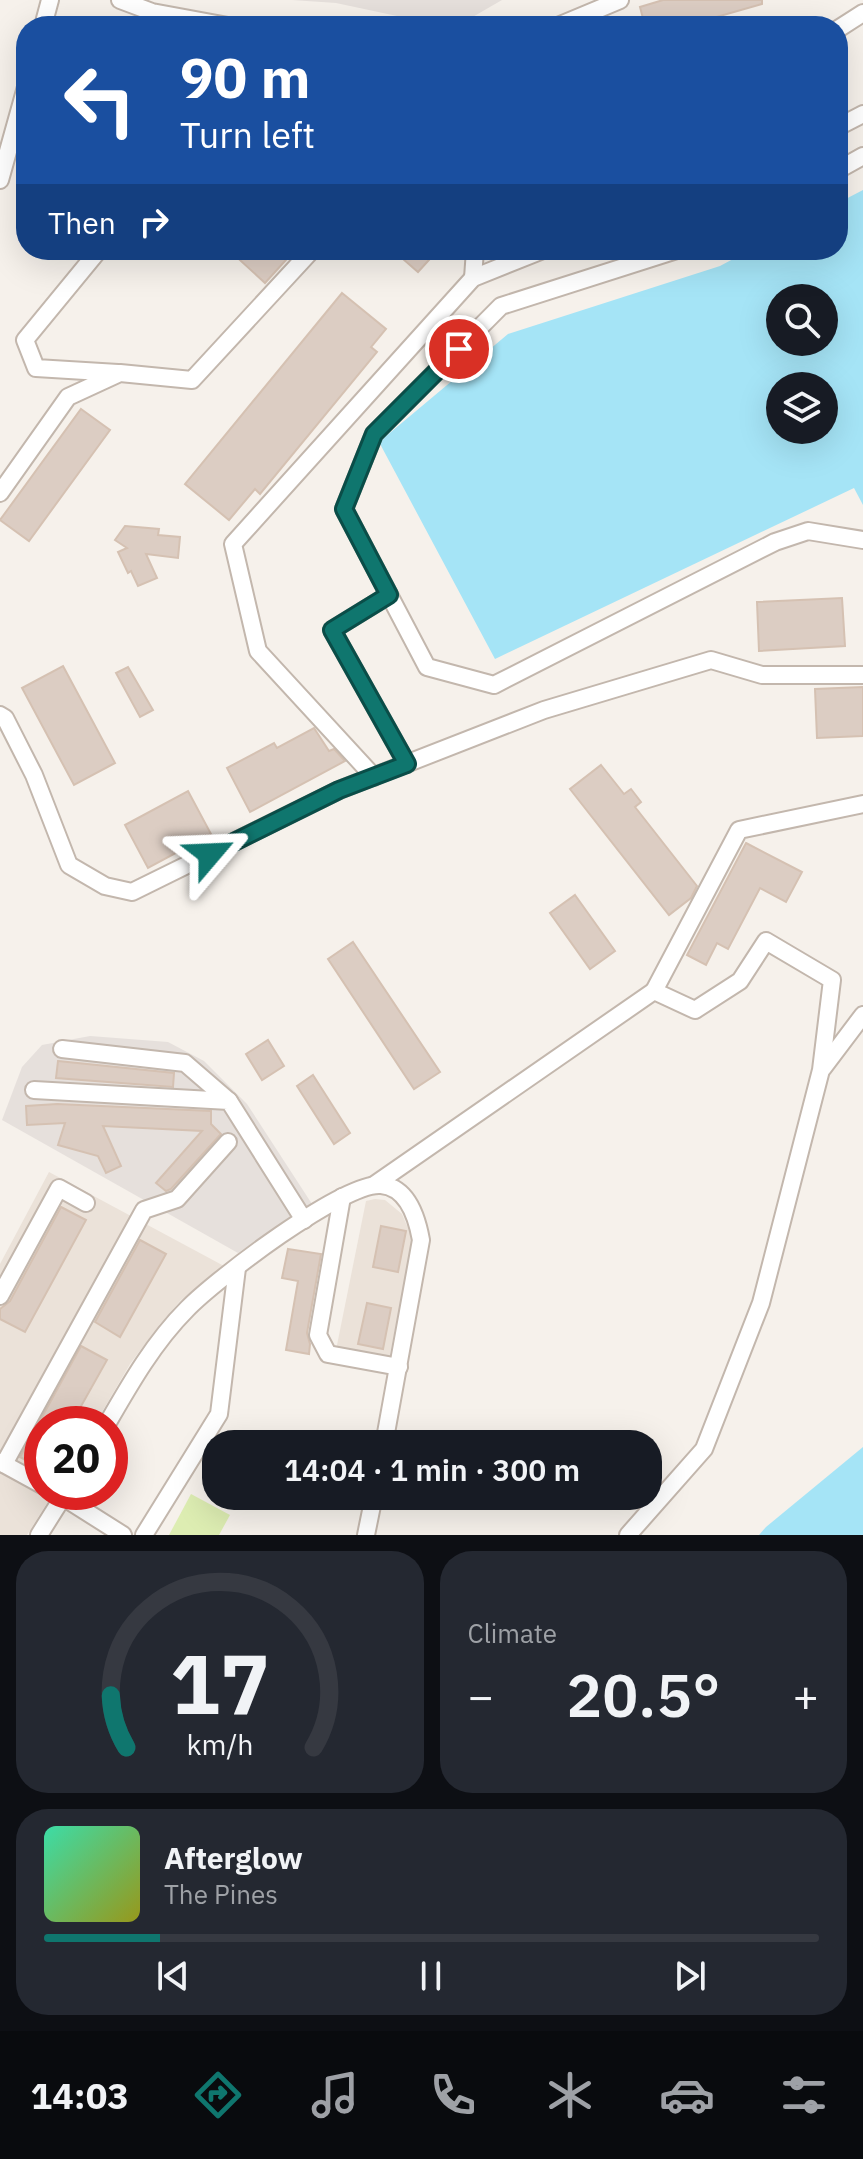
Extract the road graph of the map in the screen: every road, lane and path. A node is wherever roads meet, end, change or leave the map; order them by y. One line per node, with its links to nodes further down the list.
1 (120, 0): 3 (street)
2 (620, 0): 4 (street)
3 (174, 16)
4 (582, 16)
5 (16, 123): 6 (street)
6 (0, 180)
7 (91, 260): 13 (street)
8 (303, 260): 13 (street)
9 (474, 260): 12 (street)
10 (518, 260): 12 (street)
11 (646, 260): 16 (street)
12 (473, 278): 20 (street)
13 (120, 373): 14 (street)
14 (0, 493)
15 (863, 540): 16 (street)
16 (389, 595): 19 (street)
17 (863, 675): 19 (street)
18 (0, 715): 20 (street)
19 (407, 764): 20 (street)
20 (374, 777)
21 (863, 804): 22 (street)
22 (654, 991): 25 (street); 29 (street)
23 (863, 1015): 25 (street)
24 (62, 1049): 27 (street)
25 (821, 1070): 47 (street)
26 (34, 1090): 27 (street)
27 (229, 1101): 32 (street)
28 (228, 1142): 38 (street)
29 (374, 1185): 30 (street); 35 (street)
30 (342, 1197): 32 (street); 35 (street)
31 (86, 1203): 34 (street)
32 (304, 1220): 33 (street)
33 (237, 1268): 36 (street); 45 (street)
34 (0, 1296)
35 (399, 1367): 37 (street)
36 (118, 1406)
37 (387, 1430)
38 (2, 1463): 39 (street)
39 (24, 1475)
40 (53, 1510): 43 (street)
41 (86, 1510): 44 (street)
42 (371, 1510): 46 (street)
43 (39, 1535)
44 (123, 1535)
45 (144, 1535)
46 (366, 1535)
47 (628, 1535)

